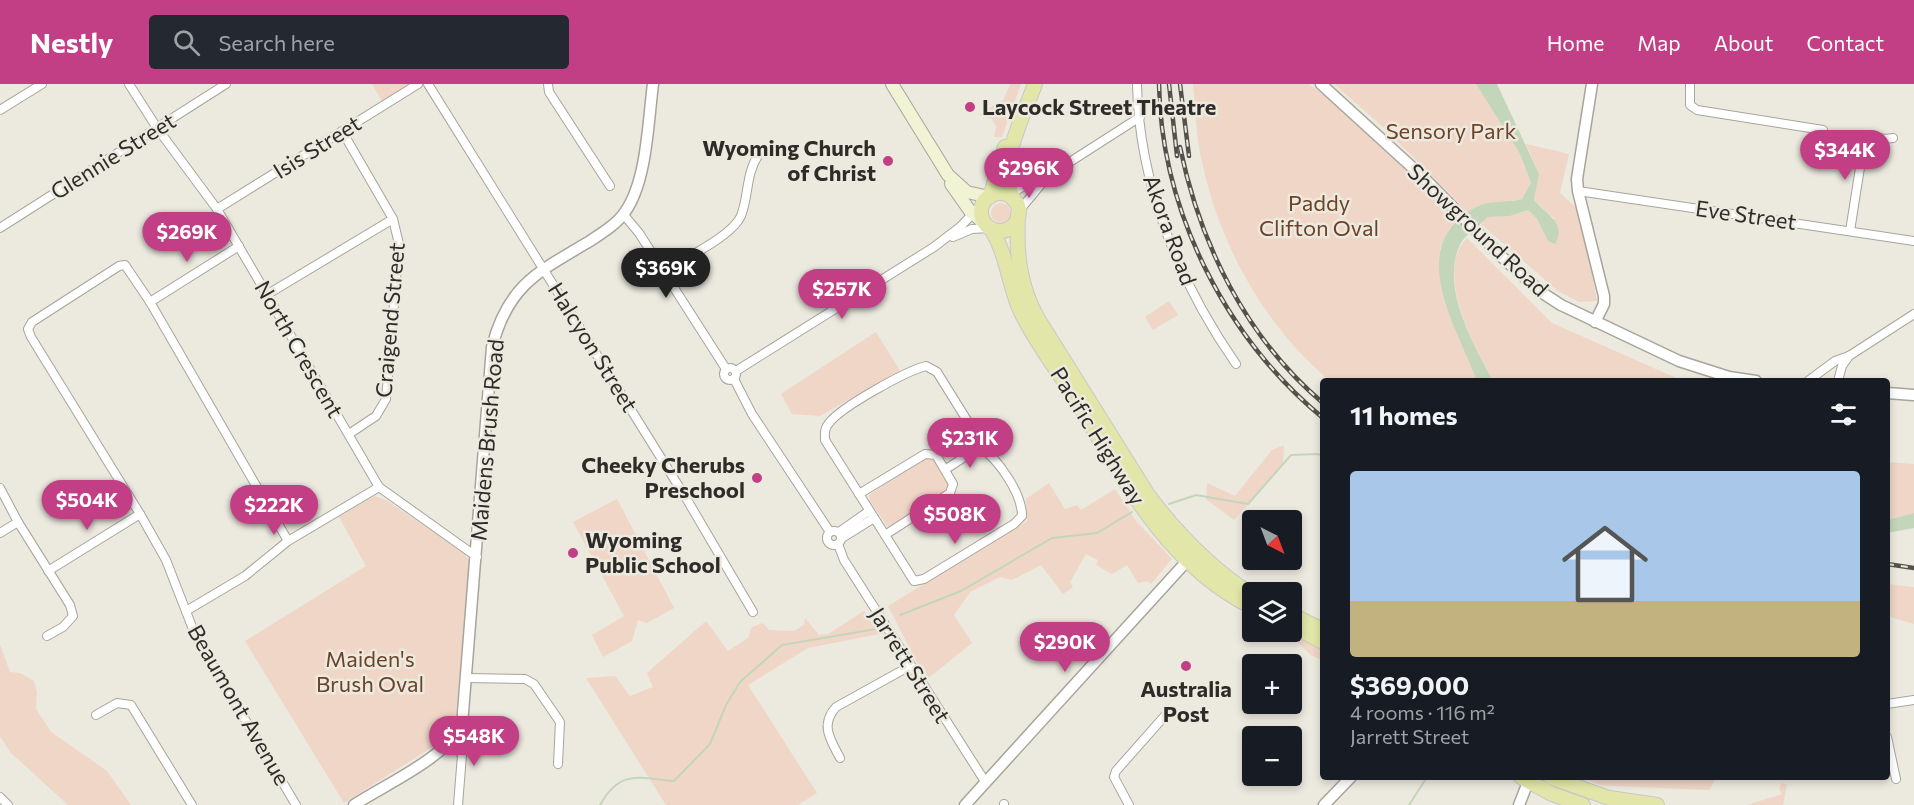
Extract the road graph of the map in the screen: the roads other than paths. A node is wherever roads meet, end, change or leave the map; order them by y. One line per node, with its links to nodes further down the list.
1 (42, 84): 15 (street)
2 (129, 84): 17 (street, North Crescent)
3 (226, 84): 17 (street, Glennie Street)
4 (418, 84): 19 (street, Isis Street)
5 (428, 84): 39 (street, Halcyon Street)
6 (548, 84): 26 (street)
7 (653, 84): 30 (street, Maidens Brush Road)
8 (892, 84): 24 (main road)
9 (1027, 84): 28 (main road)
10 (1035, 84): 22 (main road)
11 (1137, 84): 16 (street, Akora Road)
12 (1321, 84): 44 (street, Showground Road)
13 (1690, 84): 18 (street)
14 (1589, 86): 27 (street)
15 (0, 110)
16 (1140, 117): 23 (street); 46 (street, Akora Road)
17 (157, 128): 29 (street, North Crescent); 34 (street, Glennie Street)
18 (1823, 130)
19 (342, 131): 29 (street, Isis Street); 32 (street, Craigend Street)
20 (1893, 138): 35 (street)
21 (759, 154): 40 (street)
22 (1010, 160): 25 (street); 28 (main road)
23 (1062, 166): 25 (street); 28 (street)
24 (948, 175): 28 (main road); 31 (main road)
25 (1035, 179): 28 (street)
26 (610, 186)
27 (1578, 191): 35 (street, Eve Street); 44 (street)
28 (1003, 201): 31 (street); 33 (main road, Pacific Highway); 33 (main road); 59 (main road, Pacific Highway)
29 (217, 209): 37 (street, North Crescent)
30 (624, 214): 39 (street, Maidens Brush Road); 40 (street)
31 (973, 214): 33 (main road); 38 (street)
32 (393, 219): 41 (street); 53 (street, Craigend Street)
33 (989, 227): 38 (street); 68 (main road, Pacific Highway)
34 (0, 228)
35 (1850, 231): 36 (street, Eve Street)
36 (1914, 241)
37 (239, 246): 41 (street, North Crescent); 42 (street)
38 (933, 247): 47 (street)
39 (544, 268): 67 (street, Maidens Brush Road); 73 (street, Halcyon Street)
40 (664, 272): 47 (street)
41 (268, 294): 53 (street, North Crescent)
42 (150, 302): 60 (street, Beaumont Avenue); 66 (street, Beaumont Avenue)
43 (1914, 314): 45 (street)
44 (1595, 322): 48 (street, Showground Road)
45 (1849, 356): 49 (street); 50 (street)
46 (1236, 364)
47 (735, 375): 65 (street, Jarrett Street)
48 (1736, 378)
49 (1812, 378)
50 (1839, 378)
51 (1890, 393): 52 (street)
52 (1914, 395)
53 (349, 434): 56 (street, North Crescent)
54 (980, 447): 55 (street); 58 (street); 64 (street)
55 (946, 469): 58 (street); 64 (street)
56 (379, 487): 66 (street); 67 (street, North Crescent)
57 (0, 488): 62 (street)
58 (859, 494): 61 (street)
59 (1148, 495): 68 (main road); 70 (main road, Pacific Highway)
60 (140, 514): 69 (street); 72 (street, Beaumont Avenue)
61 (872, 514): 64 (street); 65 (street)
62 (18, 522): 63 (street); 69 (street)
63 (0, 533)
64 (885, 535)
65 (837, 537): 79 (street, Jarrett Street)
66 (288, 541): 72 (street)
67 (477, 557): 80 (street, Maidens Brush Road)
68 (1187, 561): 71 (main road, Pacific Highway); 95 (street)
69 (48, 571): 77 (street)
70 (1242, 588)
71 (1242, 601)
72 (186, 611): 99 (street, Beaumont Avenue)
73 (753, 612)
74 (1302, 620): 75 (main road)
75 (1320, 629)
76 (1302, 631): 78 (main road)
77 (47, 636)
78 (1320, 640)
79 (910, 666): 87 (street); 95 (street, Jarrett Street)
80 (467, 678): 85 (street, Maidens Brush Road); 88 (street)
81 (1914, 700): 82 (street)
82 (1890, 704)
83 (1169, 711): 103 (street)
84 (96, 716): 98 (street)
85 (452, 741): 100 (street); 101 (street)
86 (1890, 751): 89 (street)
87 (840, 758)
88 (558, 764)
89 (1896, 778)
90 (1348, 780): 104 (street)
91 (1357, 780): 105 (street)
92 (1526, 780): 106 (street)
93 (1528, 780): 107 (main road)
94 (1558, 780): 108 (main road)
95 (986, 783): 102 (street)
96 (0, 797): 97 (street)
97 (8, 805)
98 (192, 805)
99 (296, 805)
100 (354, 805)
101 (458, 805)
102 (965, 805)
103 (1130, 805)
104 (1324, 805)
105 (1332, 805)
106 (1519, 805)
107 (1583, 805)
108 (1657, 805)

